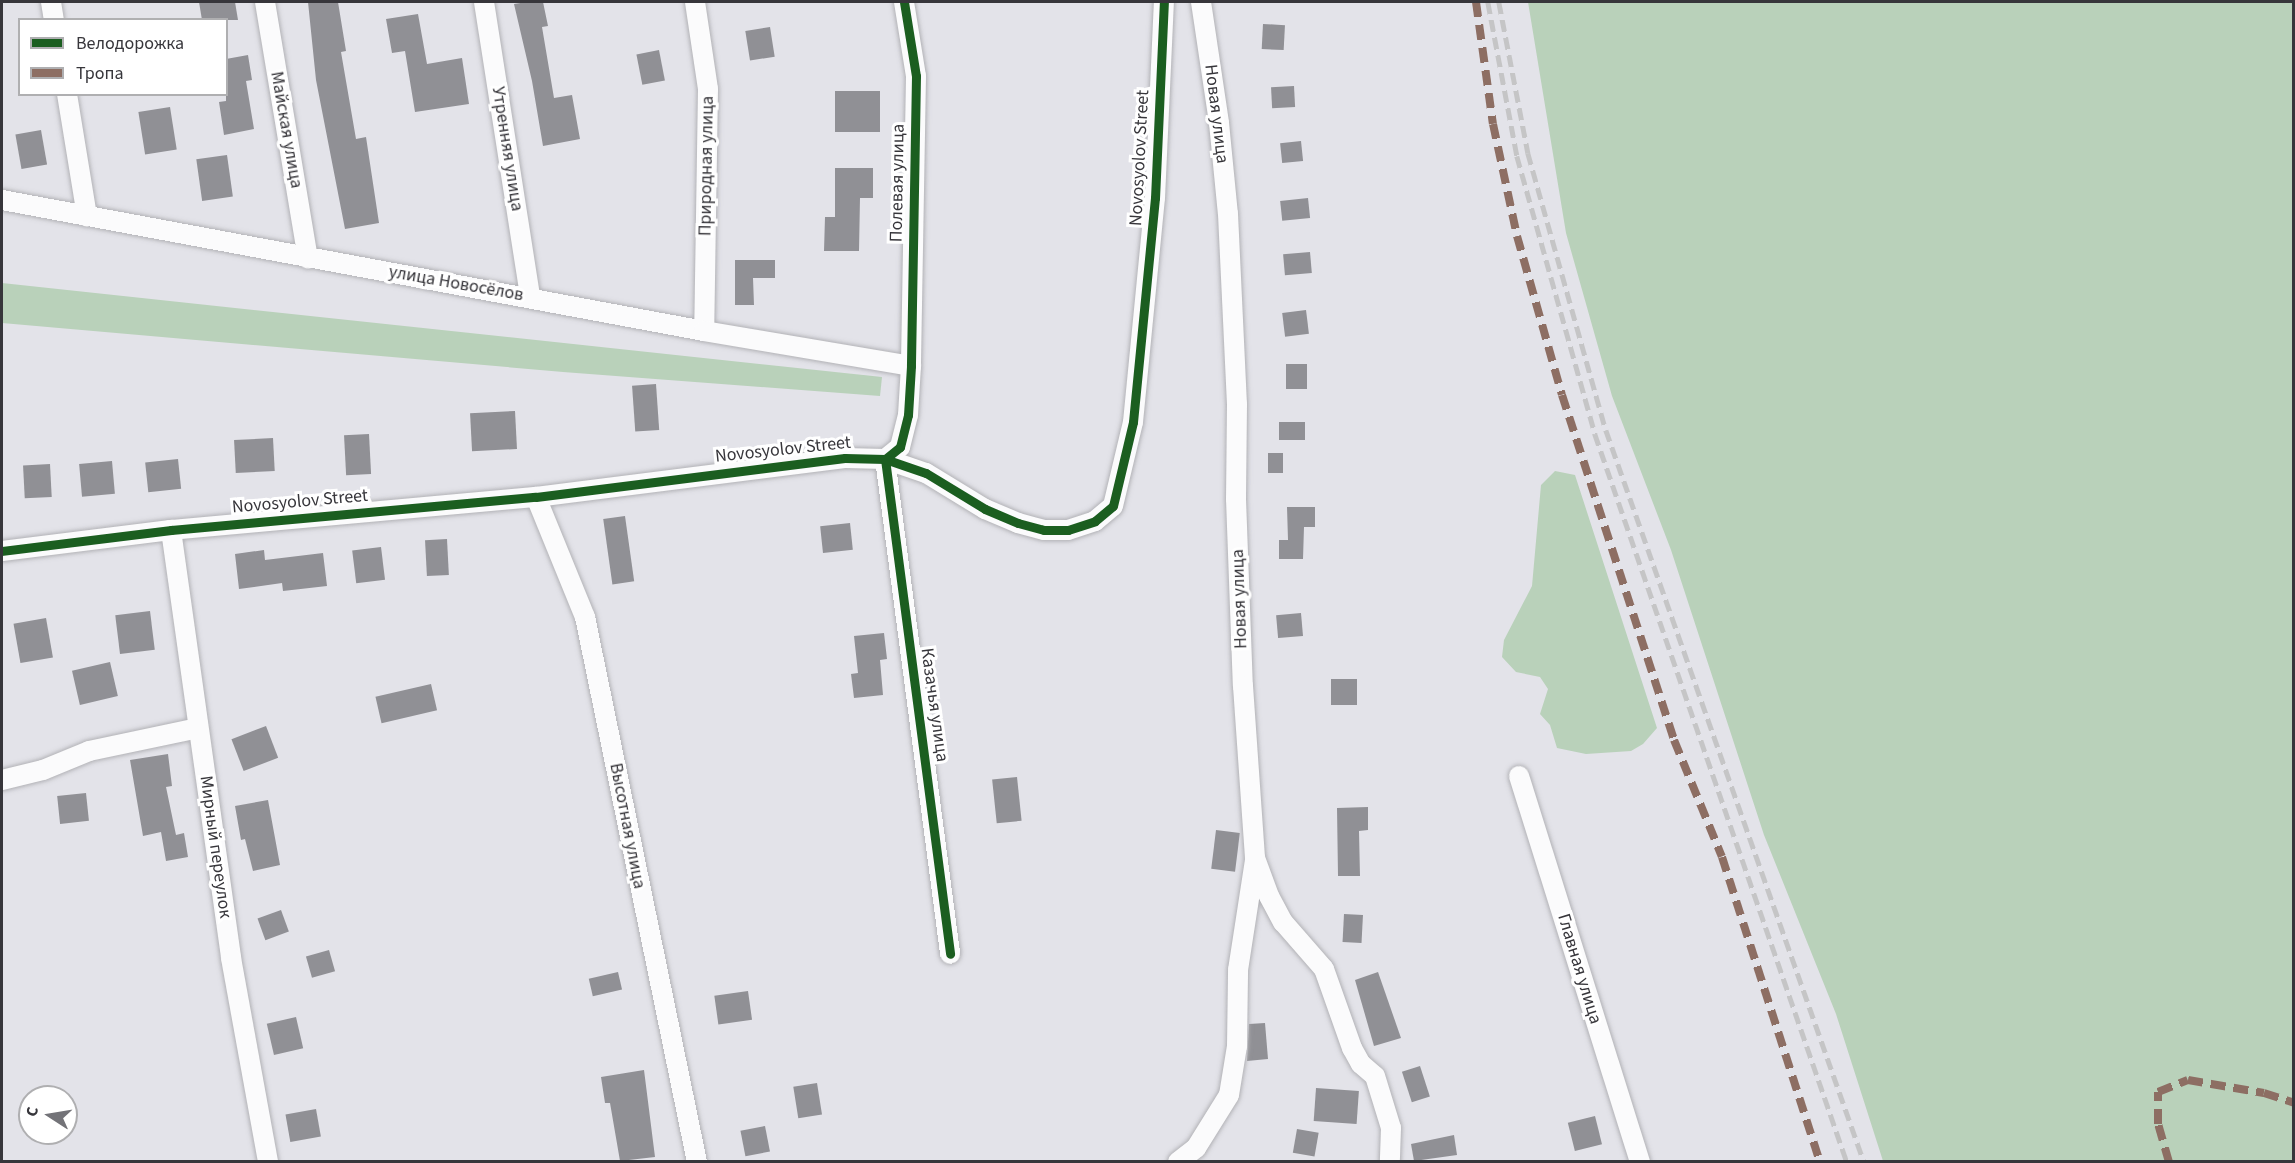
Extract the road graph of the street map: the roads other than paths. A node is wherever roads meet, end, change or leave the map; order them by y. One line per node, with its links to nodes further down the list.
1 (51, 2): 8 (street)
2 (265, 2): 12 (street, Майская улица)
3 (483, 2): 13 (street, Утренняя улица)
4 (695, 2): 14 (street, Природная улица)
5 (904, 2): 15 (street, Полевая улица)
6 (1164, 2): 16 (street, Novosyolov Street)
7 (1201, 2): 23 (street, Новая улица)
8 (54, 18)
9 (67, 96): 11 (street)
10 (2, 200): 11 (street, улица Новосёлов)
11 (87, 216): 12 (street, улица Новосёлов)
12 (308, 258): 13 (street, улица Новосёлов)
13 (530, 297): 14 (street, улица Новосёлов)
14 (704, 331): 15 (street, улица Новосёлов)
15 (910, 366): 16 (street, Полевая улица)
16 (885, 459): 17 (street, Novosyolov Street); 24 (street, Казачья улица)
17 (536, 497): 18 (street, Novosyolov Street); 26 (street, Высотная улица)
18 (171, 530): 19 (street, Novosyolov Street); 20 (street, Мирный переулок)
19 (2, 551)
20 (198, 728): 22 (street); 25 (street, Мирный переулок)
21 (1519, 776): 29 (street, Главная улица)
22 (2, 780)
23 (1255, 858): 27 (street); 28 (street, Новая улица)
24 (950, 954)
25 (268, 1161)
26 (697, 1161)
27 (1178, 1161)
28 (1390, 1161)
29 (1640, 1161)

